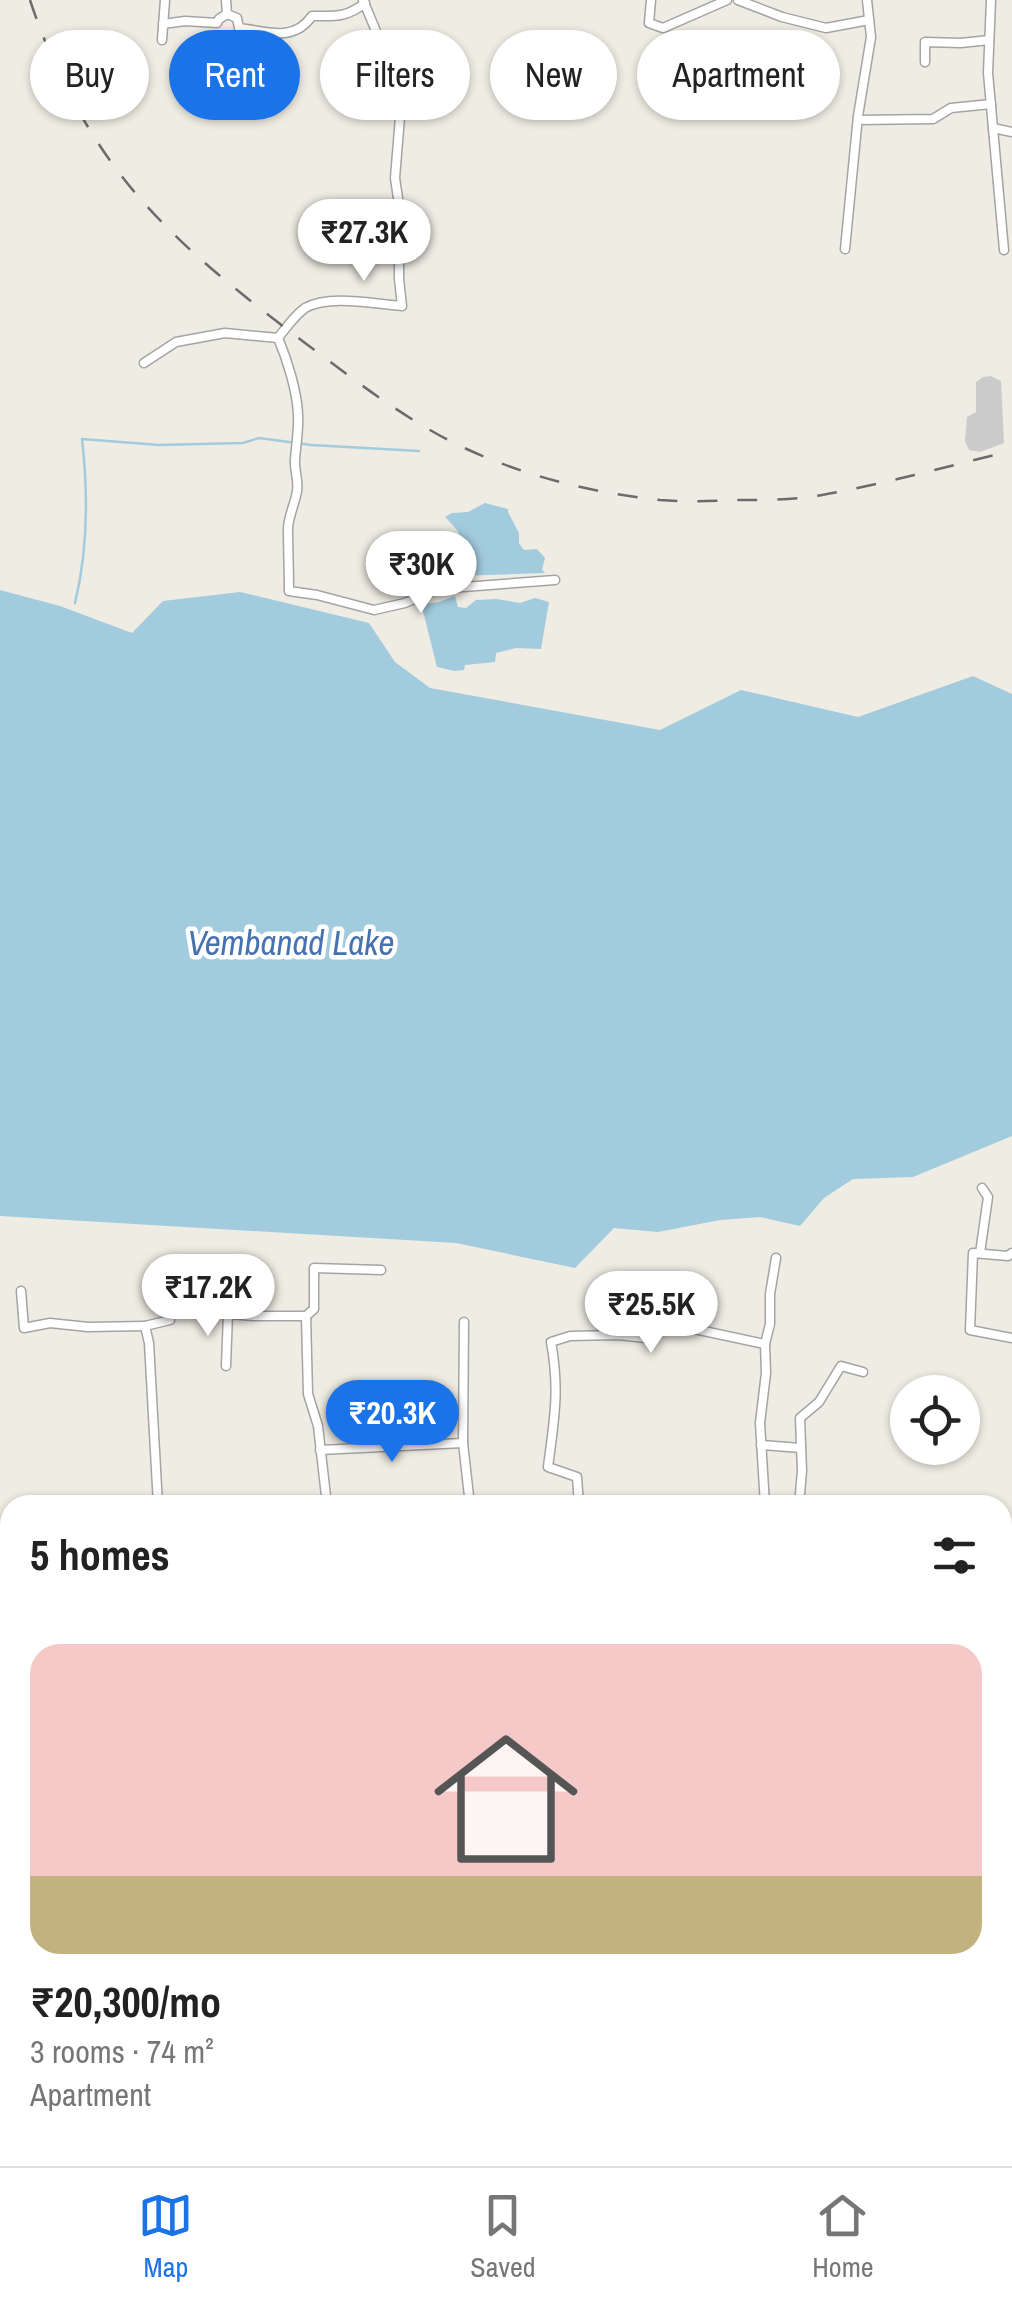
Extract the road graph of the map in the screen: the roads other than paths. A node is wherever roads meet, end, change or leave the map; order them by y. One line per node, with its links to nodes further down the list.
1 (165, 0): 11 (street)
2 (226, 0): 9 (street)
3 (652, 0): 4 (street)
4 (727, 0)
5 (738, 0): 10 (street)
6 (867, 0): 10 (street)
7 (991, 0): 13 (street)
8 (364, 2): 9 (street); 21 (street)
9 (227, 14): 11 (street)
10 (869, 20): 16 (street)
11 (163, 24): 12 (street)
12 (162, 40)
13 (990, 40): 14 (street); 15 (street)
14 (926, 62)
15 (991, 104): 16 (street); 17 (street)
16 (858, 120): 19 (street)
17 (993, 128): 18 (street); 20 (street)
18 (1012, 132)
19 (845, 249)
20 (1004, 250)
21 (278, 338): 22 (street); 23 (street)
22 (144, 363)
23 (555, 580)
24 (982, 1188): 25 (street)
25 (980, 1252): 26 (street); 34 (street)
26 (1012, 1253)
27 (776, 1258): 35 (street)
28 (381, 1270): 31 (street)
29 (21, 1291): 33 (street)
30 (228, 1314): 31 (street); 33 (street); 36 (street)
31 (306, 1316): 41 (street)
32 (464, 1322): 38 (street)
33 (145, 1326): 42 (street)
34 (1012, 1338)
35 (765, 1344): 39 (street); 45 (street)
36 (226, 1366)
37 (863, 1372): 40 (street)
38 (463, 1443): 41 (street); 44 (street)
39 (761, 1445): 40 (street); 46 (street)
40 (801, 1448): 47 (street)
41 (320, 1450): 43 (street)
42 (157, 1495)
43 (325, 1495)
44 (469, 1495)
45 (578, 1495)
46 (764, 1495)
47 (800, 1495)

